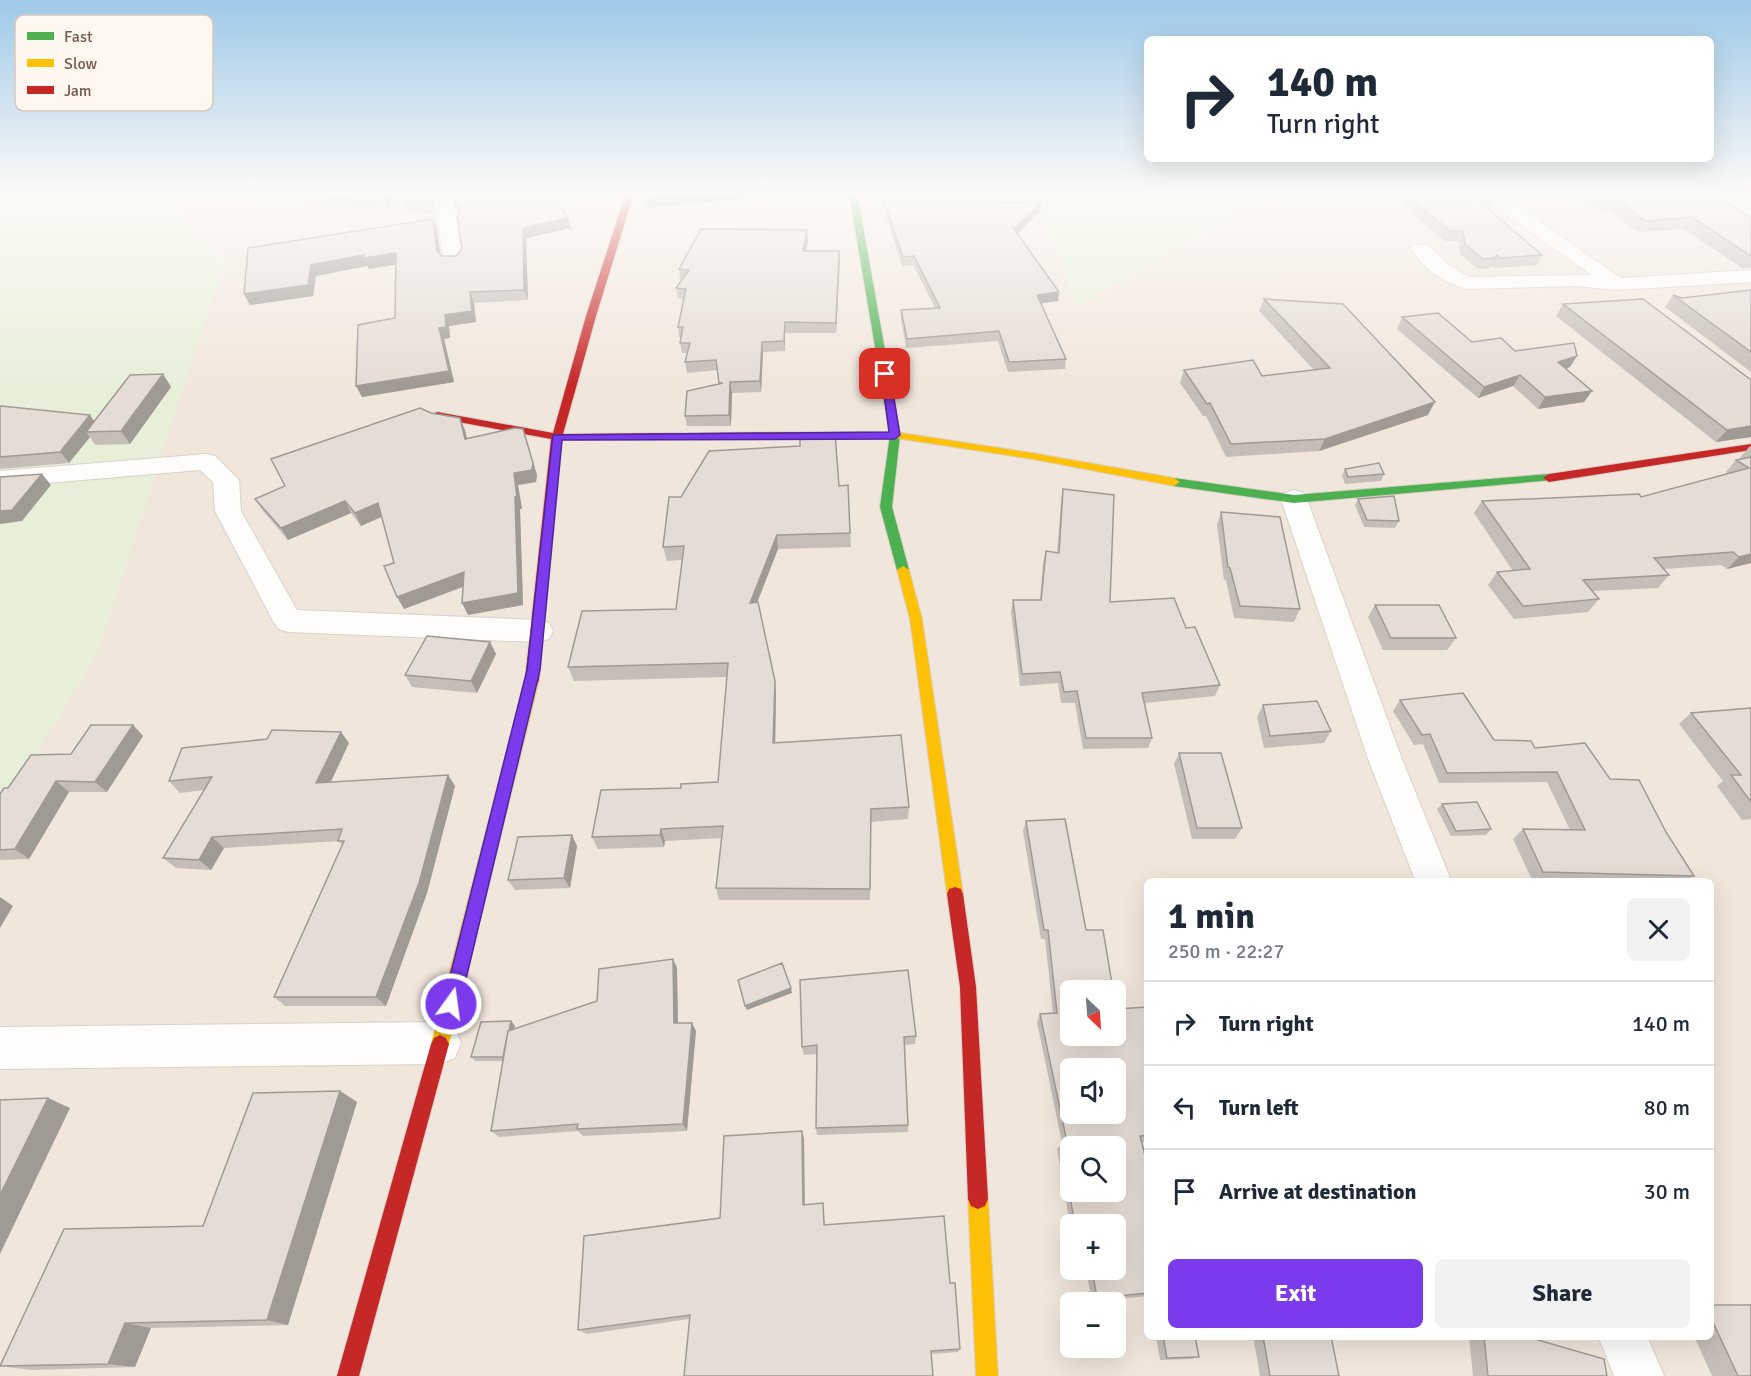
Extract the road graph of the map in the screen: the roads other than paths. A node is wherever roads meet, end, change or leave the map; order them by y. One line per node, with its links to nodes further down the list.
1 (610, 257): 10 (street)
2 (864, 257): 9 (street)
3 (1429, 257): 6 (street)
4 (1578, 257): 6 (street)
5 (1751, 276): 6 (street)
6 (1617, 284): 7 (street)
7 (1644, 305)
8 (437, 415): 10 (street)
9 (895, 435): 10 (street); 13 (street); 20 (street)
10 (557, 437): 14 (street)
11 (1751, 447): 13 (street)
12 (0, 479): 14 (street)
13 (1294, 499): 15 (street)
14 (538, 632): 16 (street)
15 (1432, 878)
16 (440, 1043): 17 (street); 19 (street)
17 (0, 1048)
18 (1624, 1340): 21 (street)
19 (348, 1376)
20 (987, 1376)
21 (1639, 1376)

